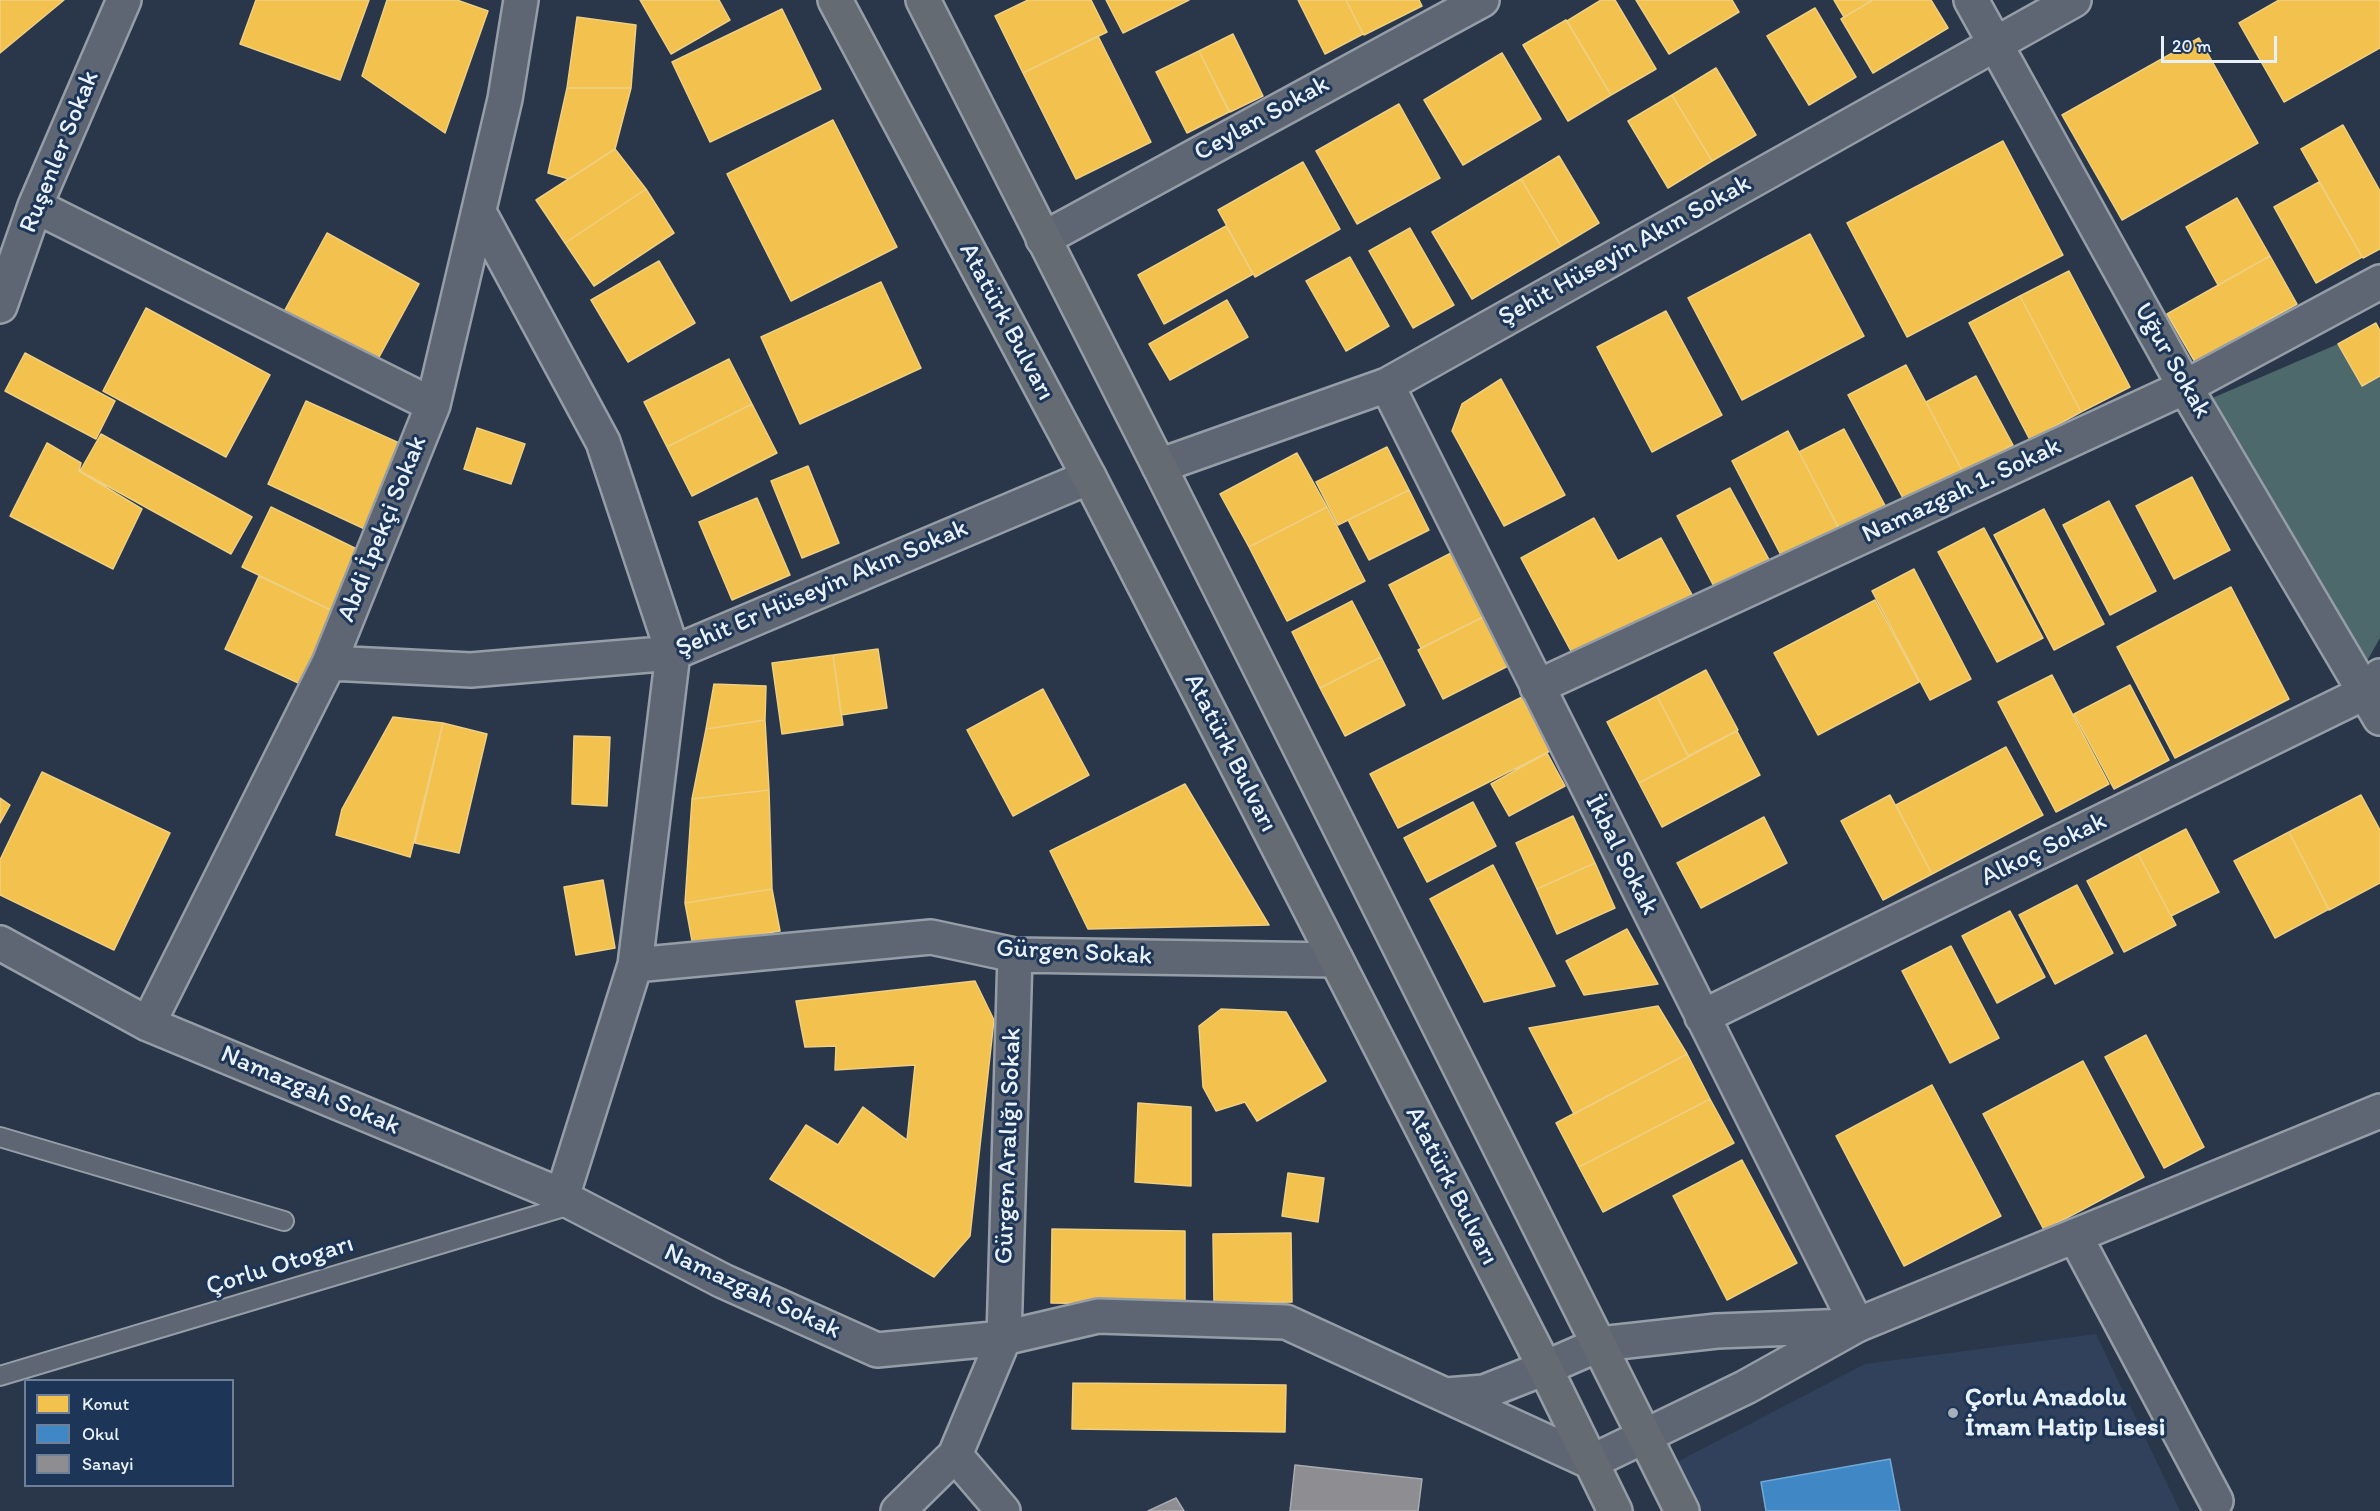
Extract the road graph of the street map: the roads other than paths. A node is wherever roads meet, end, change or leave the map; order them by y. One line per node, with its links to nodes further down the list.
1 (124, 0): 9 (street, Ruşenler Sokak)
2 (521, 0): 10 (street, Abdi İpekçi Sokak)
3 (835, 0): 18 (main road, Atatürk Bulvarı)
4 (923, 0): 11 (main road)
5 (1482, 0): 11 (street, Ceylan Sokak)
6 (1971, 0): 8 (street, Uğur Sokak)
7 (2074, 0): 8 (street, Şehit Hüseyin Akın Sokak)
8 (1994, 44): 14 (street, Şehit Hüseyin Akın Sokak); 15 (street, Uğur Sokak)
9 (35, 206): 13 (street, Ruşenler Sokak); 16 (street)
10 (479, 212): 16 (street, Abdi İpekçi Sokak); 19 (street)
11 (1043, 239): 17 (main road)
12 (2380, 282): 15 (street, Namazgah 1. Sokak)
13 (0, 306)
14 (1387, 385): 17 (street, Şehit Hüseyin Akın Sokak); 21 (street, İkbal Sokak)
15 (2186, 387): 21 (street, Namazgah 1. Sokak); 22 (street, Uğur Sokak)
16 (433, 405): 20 (street, Abdi İpekçi Sokak)
17 (1159, 466): 36 (main road)
18 (1089, 477): 19 (street, Şehit Er Hüseyin Akın Sokak); 25 (main road, Atatürk Bulvarı)
19 (673, 653): 20 (street, Şehit Er Hüseyin Akın Sokak); 26 (street)
20 (329, 663): 28 (street, Abdi İpekçi Sokak)
21 (1537, 687): 27 (street, İkbal Sokak)
22 (2375, 695): 27 (street, Alkoç Sokak)
23 (0, 943): 28 (street, Namazgah Sokak)
24 (1015, 955): 25 (street, Gürgen Sokak); 26 (street, Gürgen Sokak); 35 (street, Gürgen Aralığı Sokak)
25 (1336, 960): 37 (main road, Atatürk Bulvarı)
26 (635, 965): 31 (street)
27 (1702, 1017): 34 (street, İkbal Sokak)
28 (148, 1024): 31 (street, Namazgah Sokak)
29 (2380, 1111): 33 (street)
30 (0, 1137): 32 (lane)
31 (568, 1201): 35 (street, Namazgah Sokak); 38 (lane, Çorlu Otogarı)
32 (284, 1221)
33 (2075, 1236): 34 (street); 43 (street)
34 (1857, 1325): 36 (street, Namazgah Sokak); 40 (street)
35 (1004, 1338): 39 (street, Namazgah Sokak); 41 (street)
36 (1600, 1344): 37 (street, Namazgah Sokak); 40 (main road)
37 (1545, 1368): 39 (street, Namazgah Sokak); 42 (main road, Atatürk Bulvarı)
38 (0, 1376)
39 (1446, 1395): 42 (street)
40 (1645, 1435): 42 (street); 47 (main road)
41 (955, 1455): 44 (street); 45 (street)
42 (1591, 1462): 46 (main road, Atatürk Bulvarı)
43 (2216, 1501)
44 (898, 1511)
45 (1003, 1511)
46 (1615, 1511)
47 (1682, 1511)

